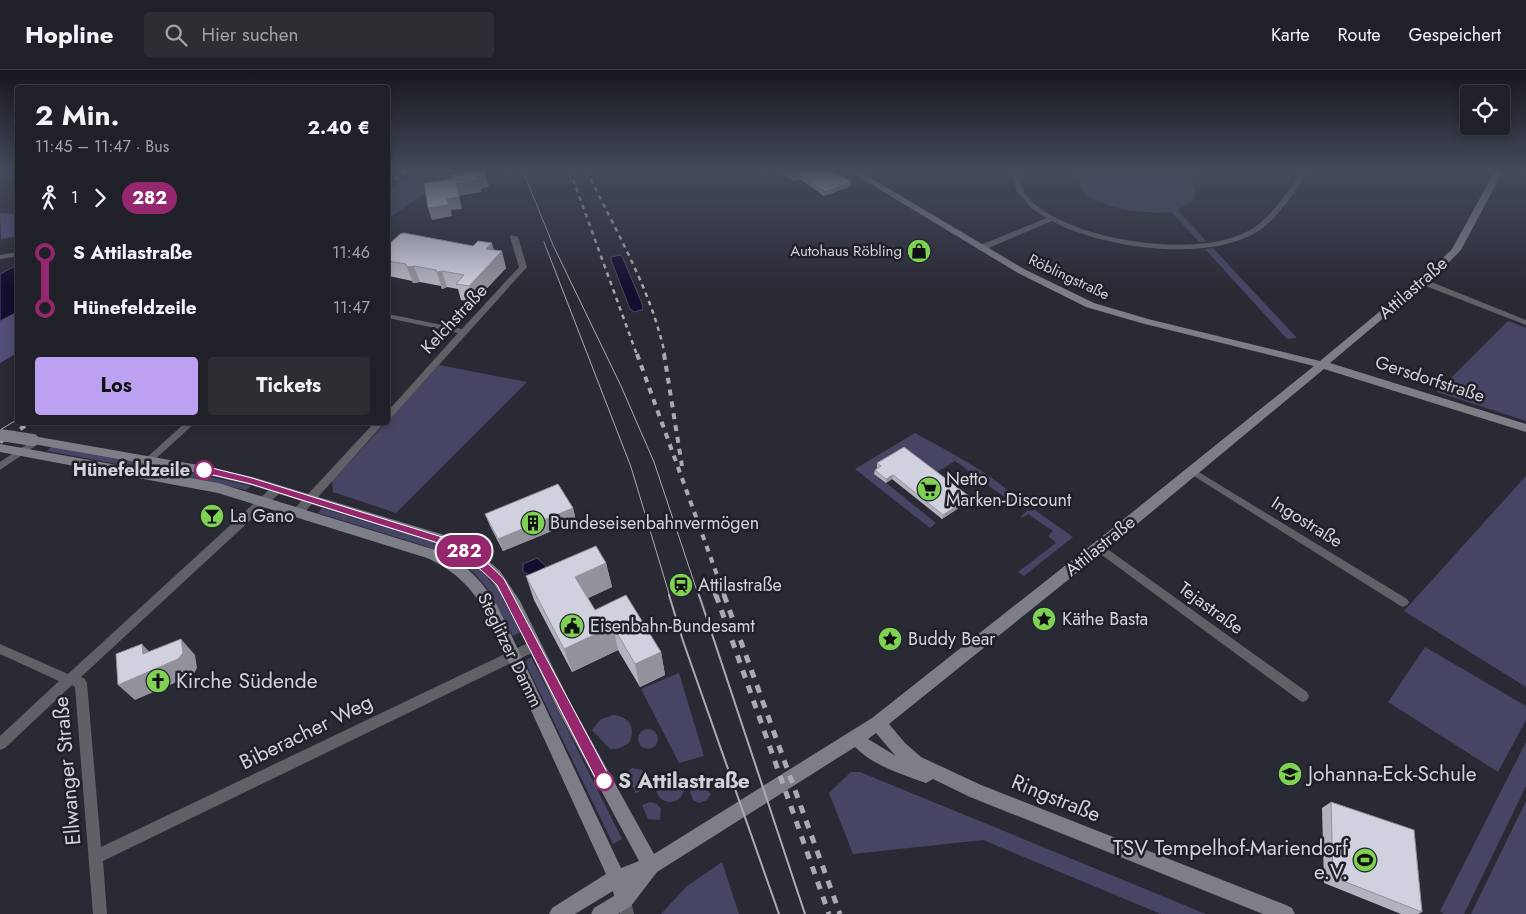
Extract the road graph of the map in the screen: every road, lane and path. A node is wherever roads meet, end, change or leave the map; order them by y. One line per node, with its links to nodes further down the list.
1 (918, 210): 7 (main road, Röblingstraße)
2 (1040, 210): 5 (street)
3 (1274, 210): 5 (street)
4 (1477, 210): 10 (main road, Attilastraße)
5 (1052, 218): 7 (street)
6 (514, 236): 13 (street, Kelchstraße)
7 (981, 248): 14 (main road, Röblingstraße)
8 (15, 254): 9 (street)
9 (0, 257)
10 (1421, 282): 12 (street); 14 (main road, Attilastraße)
11 (390, 316): 13 (street)
12 (1526, 323)
13 (465, 332): 15 (street, Kelchstraße)
14 (1324, 364): 18 (main road, Gersdorfstraße); 26 (main road, Attilastraße)
15 (390, 414)
16 (189, 425): 23 (street)
17 (378, 425): 28 (street)
18 (1526, 428)
19 (0, 435): 20 (main road, Steglitzer Damm, bridge)
20 (35, 440): 22 (street); 23 (main road, Steglitzer Damm)
21 (0, 448): 22 (main road, Steglitzer Damm)
22 (18, 450): 24 (street); 25 (main road, Steglitzer Damm)
23 (149, 460): 25 (street); 27 (main road, Steglitzer Damm)
24 (0, 467)
25 (136, 472): 29 (main road, Steglitzer Damm)
26 (1192, 472): 31 (main road, Attilastraße); 32 (street, Ingostraße)
27 (277, 489): 28 (main road, Steglitzer Damm); 29 (street)
28 (311, 499): 30 (street); 33 (main road, Steglitzer Damm)
29 (265, 501): 30 (main road, Steglitzer Damm); 36 (street)
30 (298, 511): 35 (main road, Steglitzer Damm)
31 (1099, 547): 37 (street, Tejastraße); 38 (main road, Attilastraße)
32 (1403, 602)
33 (534, 646): 35 (street, Biberacher Weg); 43 (main road, Steglitzer Damm)
34 (0, 649): 36 (street, Ellwanger Straße)
35 (515, 656): 42 (street, Biberacher Weg); 44 (main road, Steglitzer Damm)
36 (70, 680): 40 (street); 42 (street, Ellwanger Straße)
37 (1303, 696)
38 (878, 723): 39 (main road, Attilastraße); 41 (main road, Ringstraße)
39 (856, 738): 41 (main road, Ringstraße); 43 (main road, Attilastraße)
40 (0, 744)
41 (976, 791): 49 (main road, Ringstraße)
42 (95, 857): 46 (street, Ellwanger Straße)
43 (651, 866): 44 (main road, Attilastraße); 45 (main road, Attilastraße)
44 (617, 878): 45 (main road, Steglitzer Damm); 47 (main road, Attilastraße)
45 (626, 907): 48 (main road, Attilastraße)
46 (100, 914)
47 (558, 914)
48 (600, 914)
49 (1286, 914)

